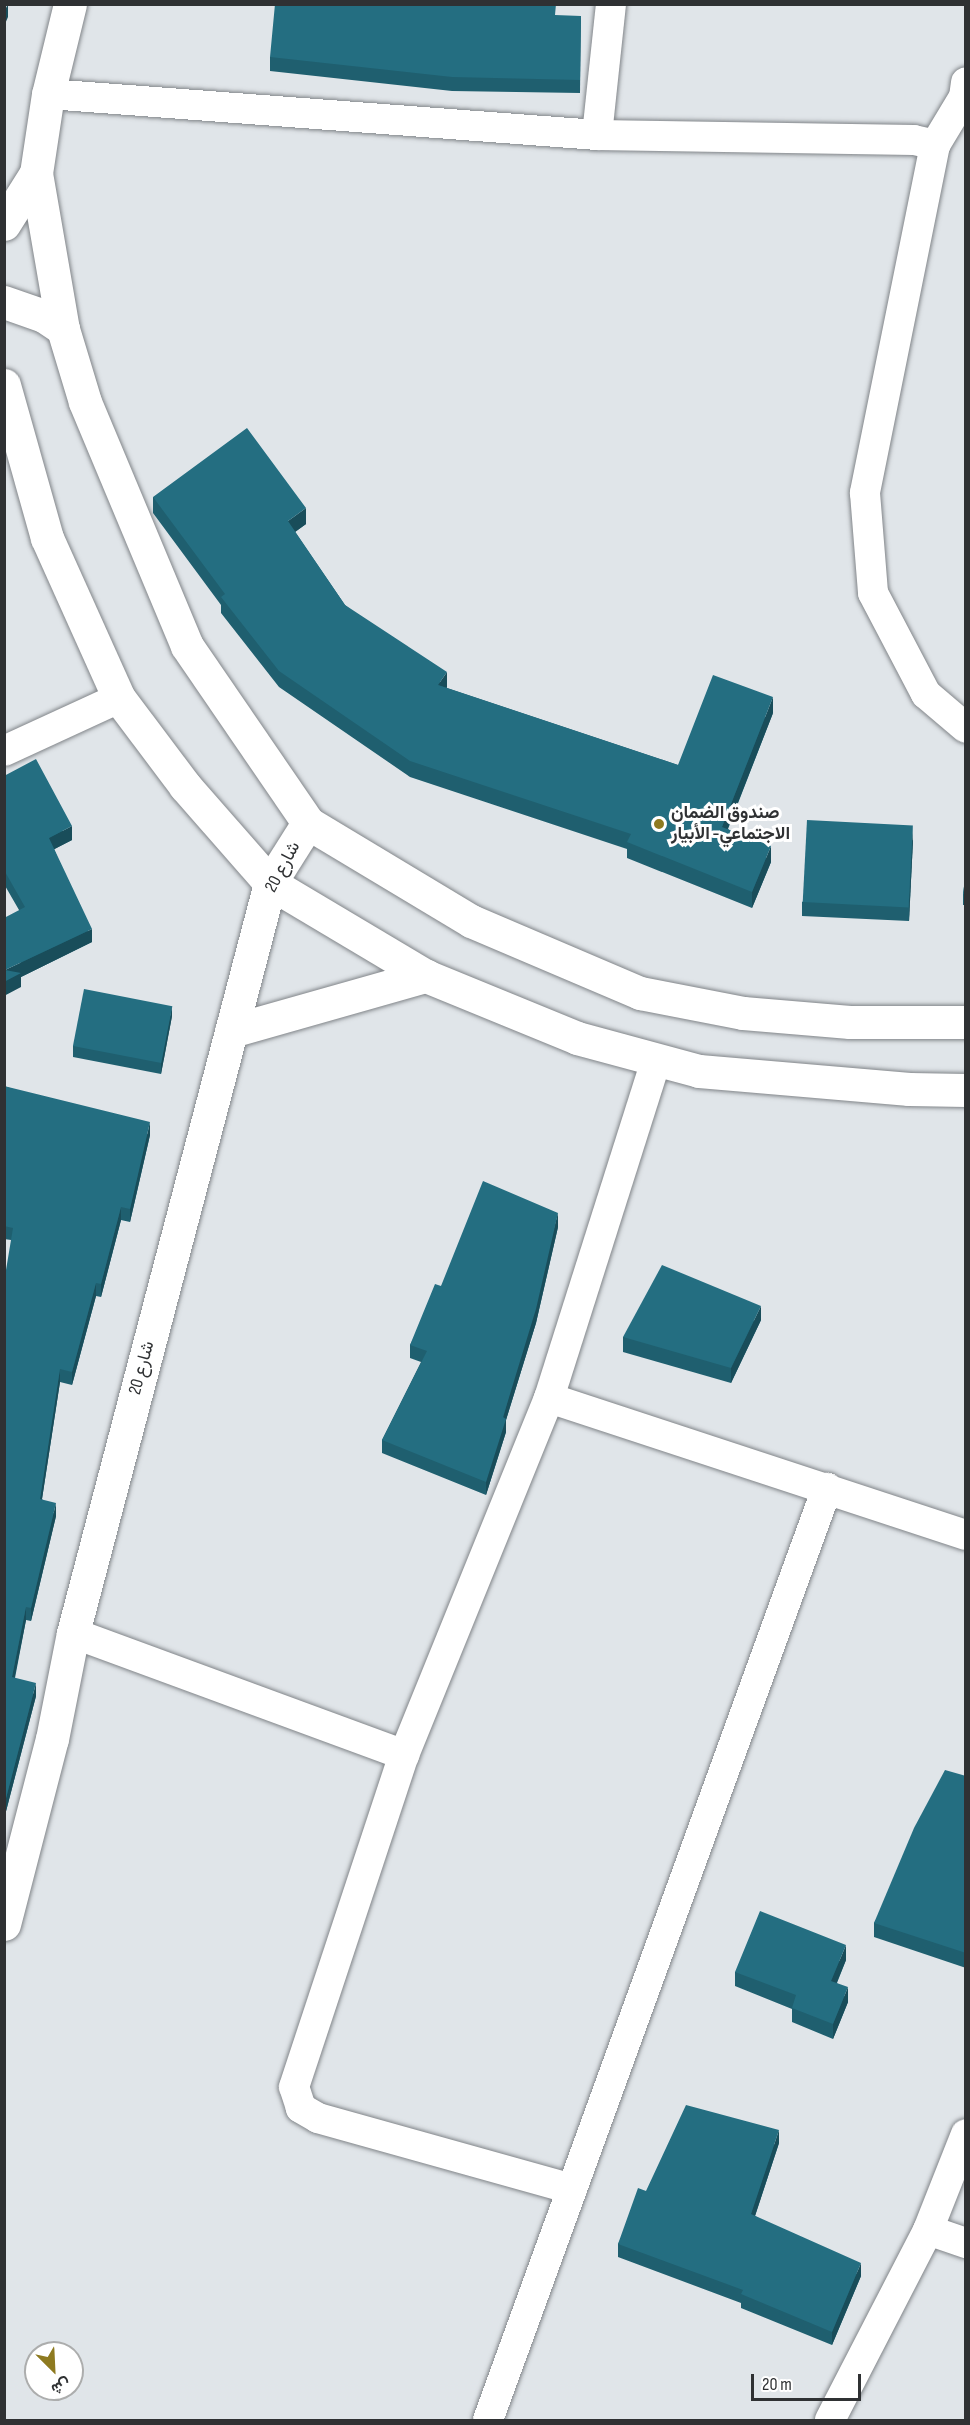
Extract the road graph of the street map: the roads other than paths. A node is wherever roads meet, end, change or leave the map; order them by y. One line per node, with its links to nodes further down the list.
1 (70, 4): 4 (street)
2 (611, 4): 5 (street)
3 (966, 82): 6 (street)
4 (48, 94): 5 (street); 7 (street)
5 (597, 135): 6 (street)
6 (934, 145): 13 (street)
7 (36, 172): 8 (street); 10 (street)
8 (4, 224)
9 (4, 302): 10 (street)
10 (63, 329): 15 (street)
11 (4, 385): 12 (street)
12 (119, 698): 14 (street); 16 (street)
13 (966, 728)
14 (4, 751)
15 (308, 823): 16 (street, شارع 20); 18 (street)
16 (270, 883): 17 (street); 19 (street, شارع 20)
17 (426, 976): 19 (street); 20 (street)
18 (966, 1022)
19 (231, 1032): 25 (street, شارع 20)
20 (656, 1061): 21 (street); 22 (street)
21 (966, 1090)
22 (549, 1398): 23 (street); 26 (street)
23 (827, 1488): 24 (street); 30 (street)
24 (966, 1535)
25 (73, 1633): 26 (street); 27 (street, شارع 20)
26 (404, 1755): 30 (street)
27 (11, 1867): 28 (street, شارع 20)
28 (4, 1924)
29 (966, 2134): 31 (street)
30 (572, 2189): 33 (street)
31 (928, 2230): 32 (street); 34 (street)
32 (966, 2244)
33 (488, 2421)
34 (830, 2421)

